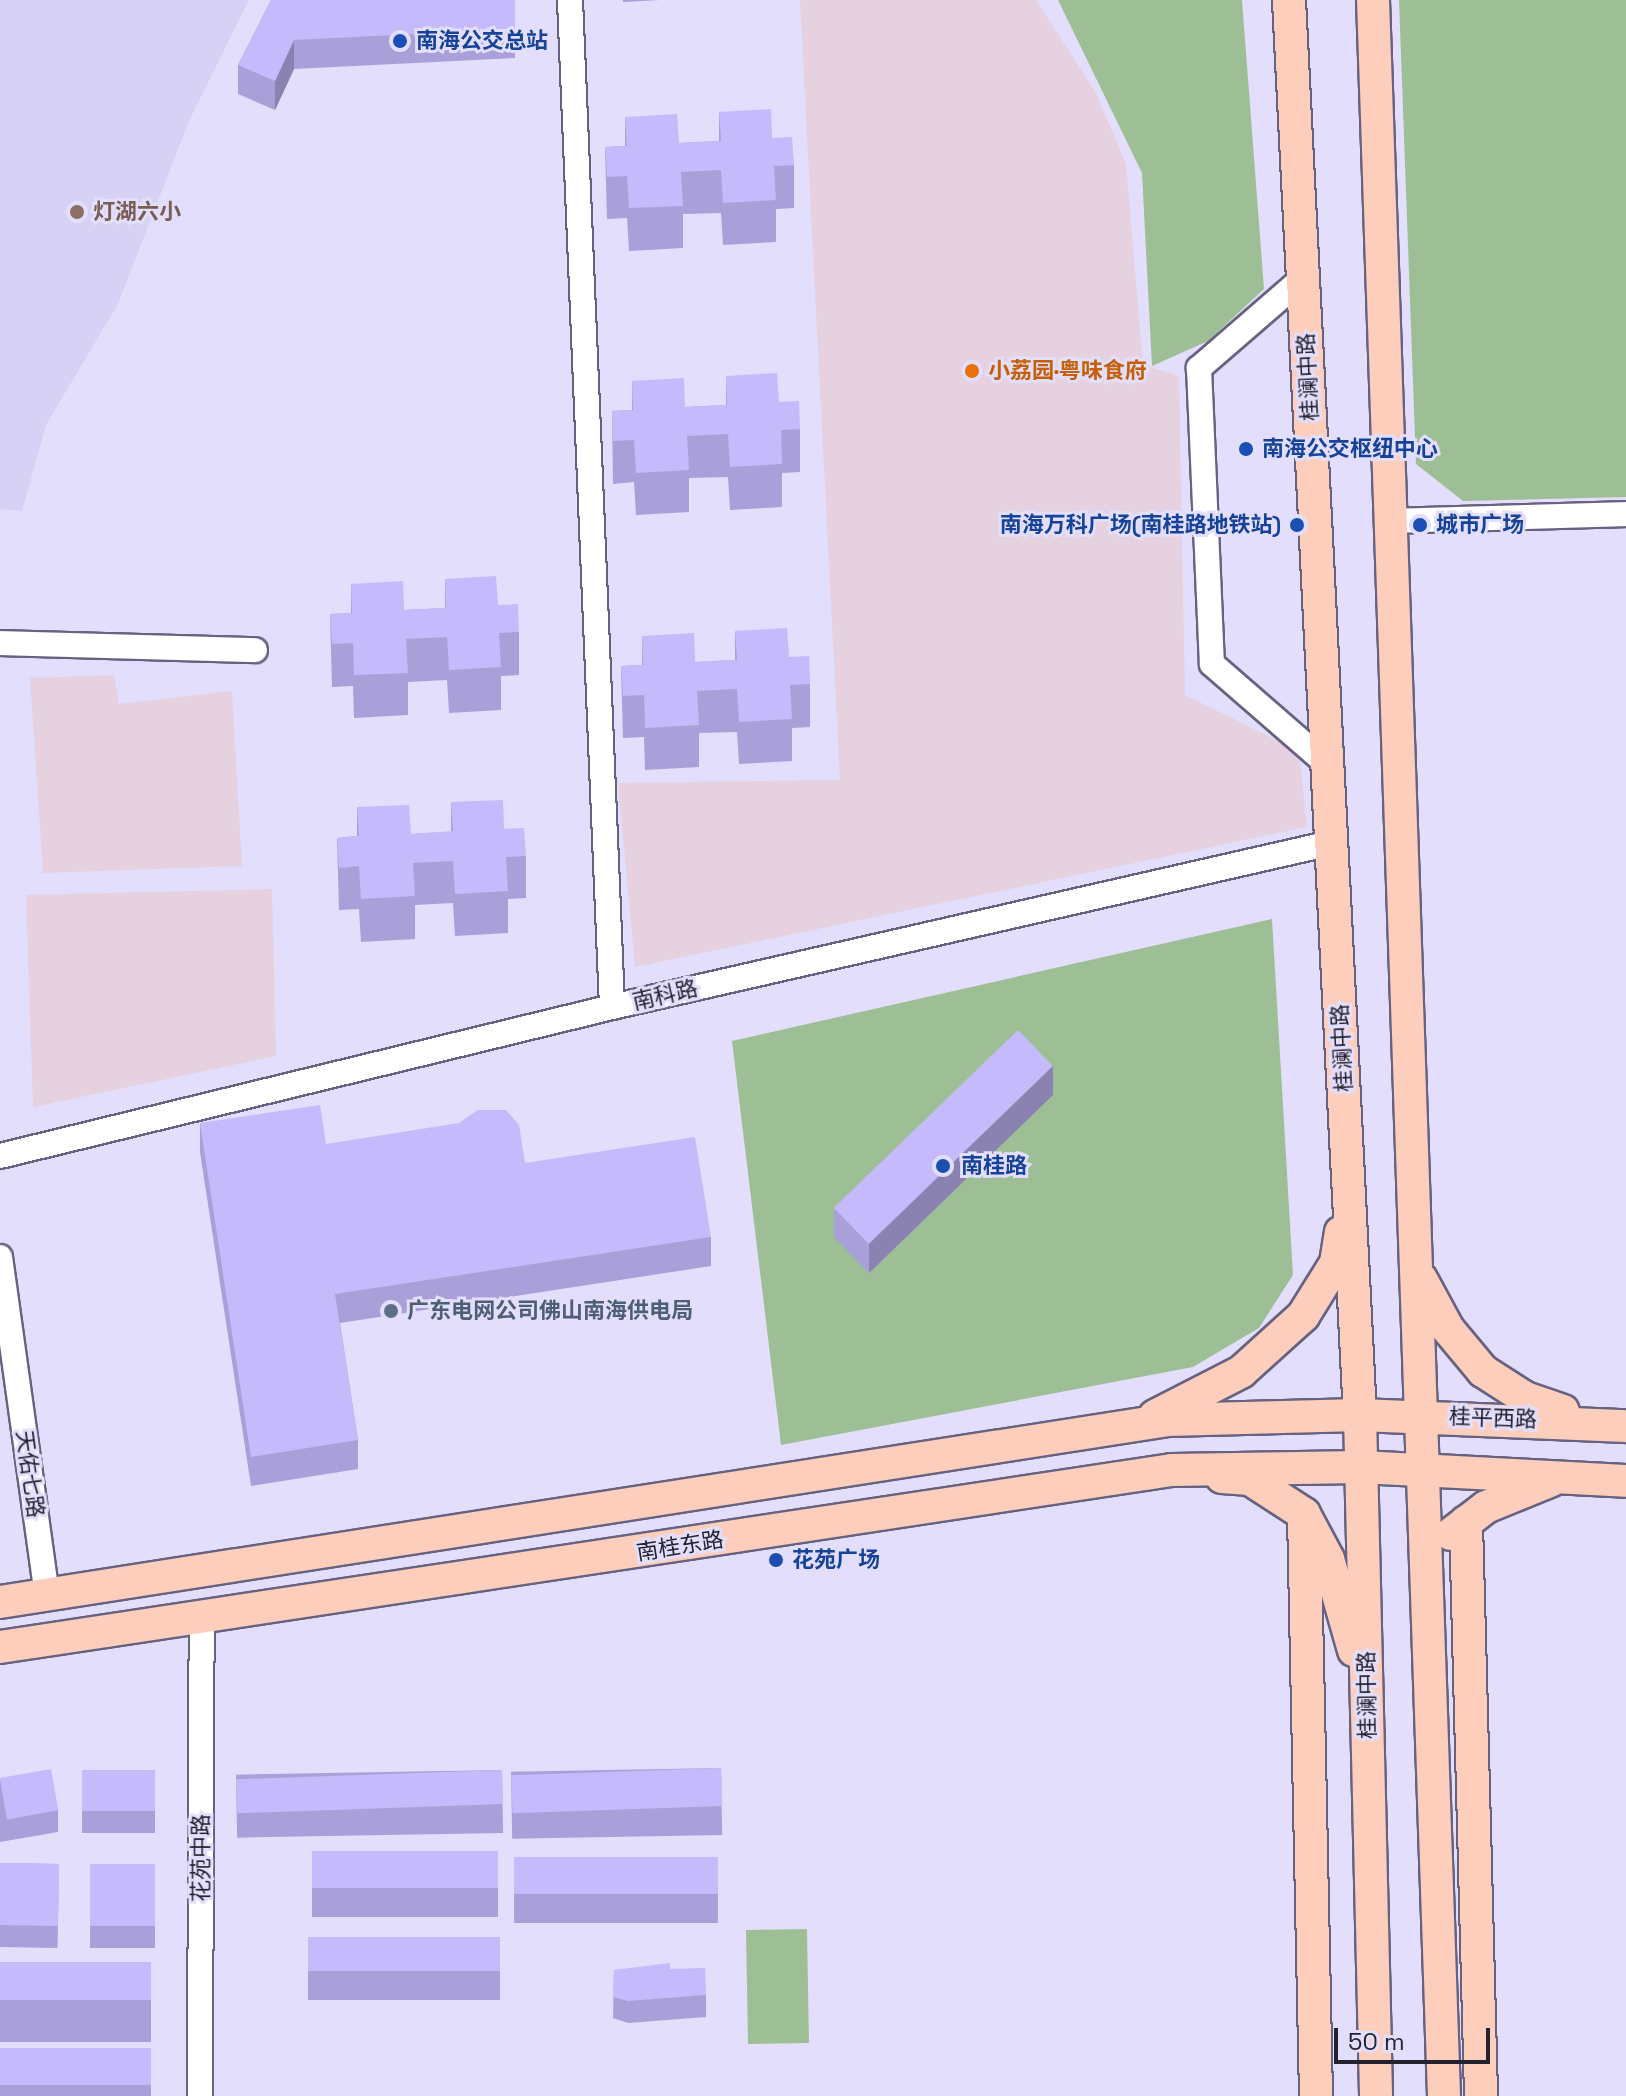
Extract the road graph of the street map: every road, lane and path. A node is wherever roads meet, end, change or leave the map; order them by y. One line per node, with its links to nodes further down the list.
1 (570, 0): 11 (street)
2 (1289, 0): 4 (main road, 桂澜中路)
3 (1373, 0): 6 (main road)
4 (1303, 278): 9 (main road, 桂澜中路); 9 (street)
5 (1626, 514): 6 (street)
6 (1392, 521): 15 (main road)
7 (0, 643): 8 (street)
8 (255, 650)
9 (1328, 765): 10 (main road, 桂澜中路)
10 (1331, 843): 11 (street, 南科路); 13 (main road, 桂澜中路)
11 (612, 1007): 12 (street, 南科路)
12 (0, 1156)
13 (1349, 1186): 16 (main road, 桂澜中路); 19 (main road)
14 (0, 1257): 28 (street, 天佑七路)
15 (1419, 1274): 17 (main road); 18 (main road)
16 (1360, 1415): 17 (main road, 桂平西路); 19 (main road); 20 (main road, 桂澜中路)
17 (1423, 1416): 18 (main road, 桂平西路); 21 (main road)
18 (1611, 1424)
19 (1134, 1426): 28 (main road)
20 (1361, 1467): 21 (main road); 22 (main road, 南桂东路); 32 (main road, 桂澜中路)
21 (1425, 1469): 23 (main road); 27 (main road)
22 (1155, 1473): 25 (main road); 30 (main road, 南桂东路)
23 (1561, 1477): 24 (main road); 26 (main road)
24 (1626, 1481)
25 (1304, 1514): 32 (main road); 36 (main road)
26 (1466, 1522): 27 (main road); 34 (main road)
27 (1428, 1595): 33 (main road)
28 (47, 1596): 29 (main road)
29 (0, 1602)
30 (202, 1619): 31 (main road, 南桂东路); 35 (street, 花苑中路)
31 (0, 1647)
32 (1366, 1690): 37 (main road, 桂澜中路)
33 (1443, 2011): 34 (main road); 38 (main road)
34 (1481, 2083)
35 (200, 2096)
36 (1316, 2096)
37 (1376, 2096)
38 (1444, 2096)

